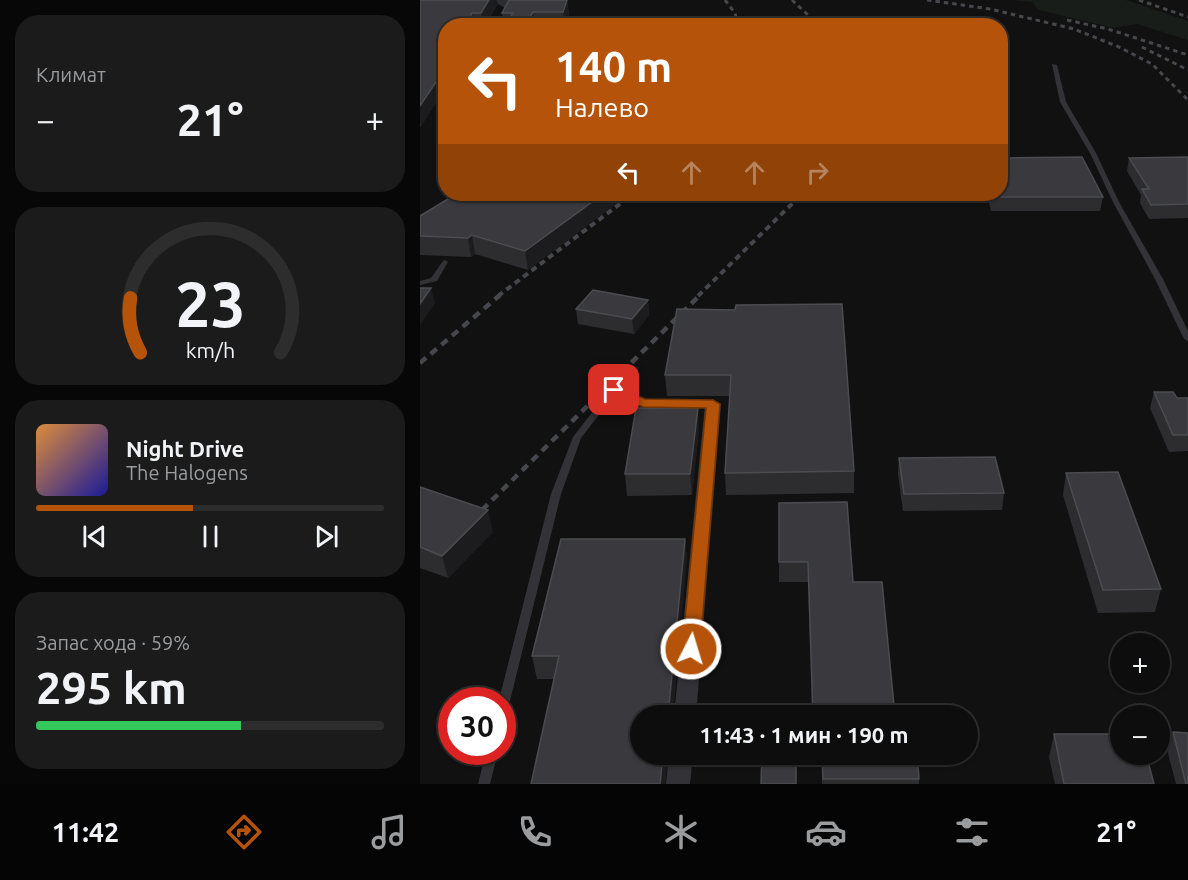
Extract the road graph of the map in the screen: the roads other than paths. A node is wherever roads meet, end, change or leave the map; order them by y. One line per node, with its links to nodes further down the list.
1 (1054, 65): 4 (lane)
2 (445, 262): 3 (lane)
3 (420, 282)
4 (1188, 339)
5 (713, 404): 6 (lane); 7 (street)
6 (508, 687)
7 (686, 705)
8 (489, 765): 10 (lane)
9 (680, 765): 11 (street)
10 (484, 784)
11 (678, 784)

